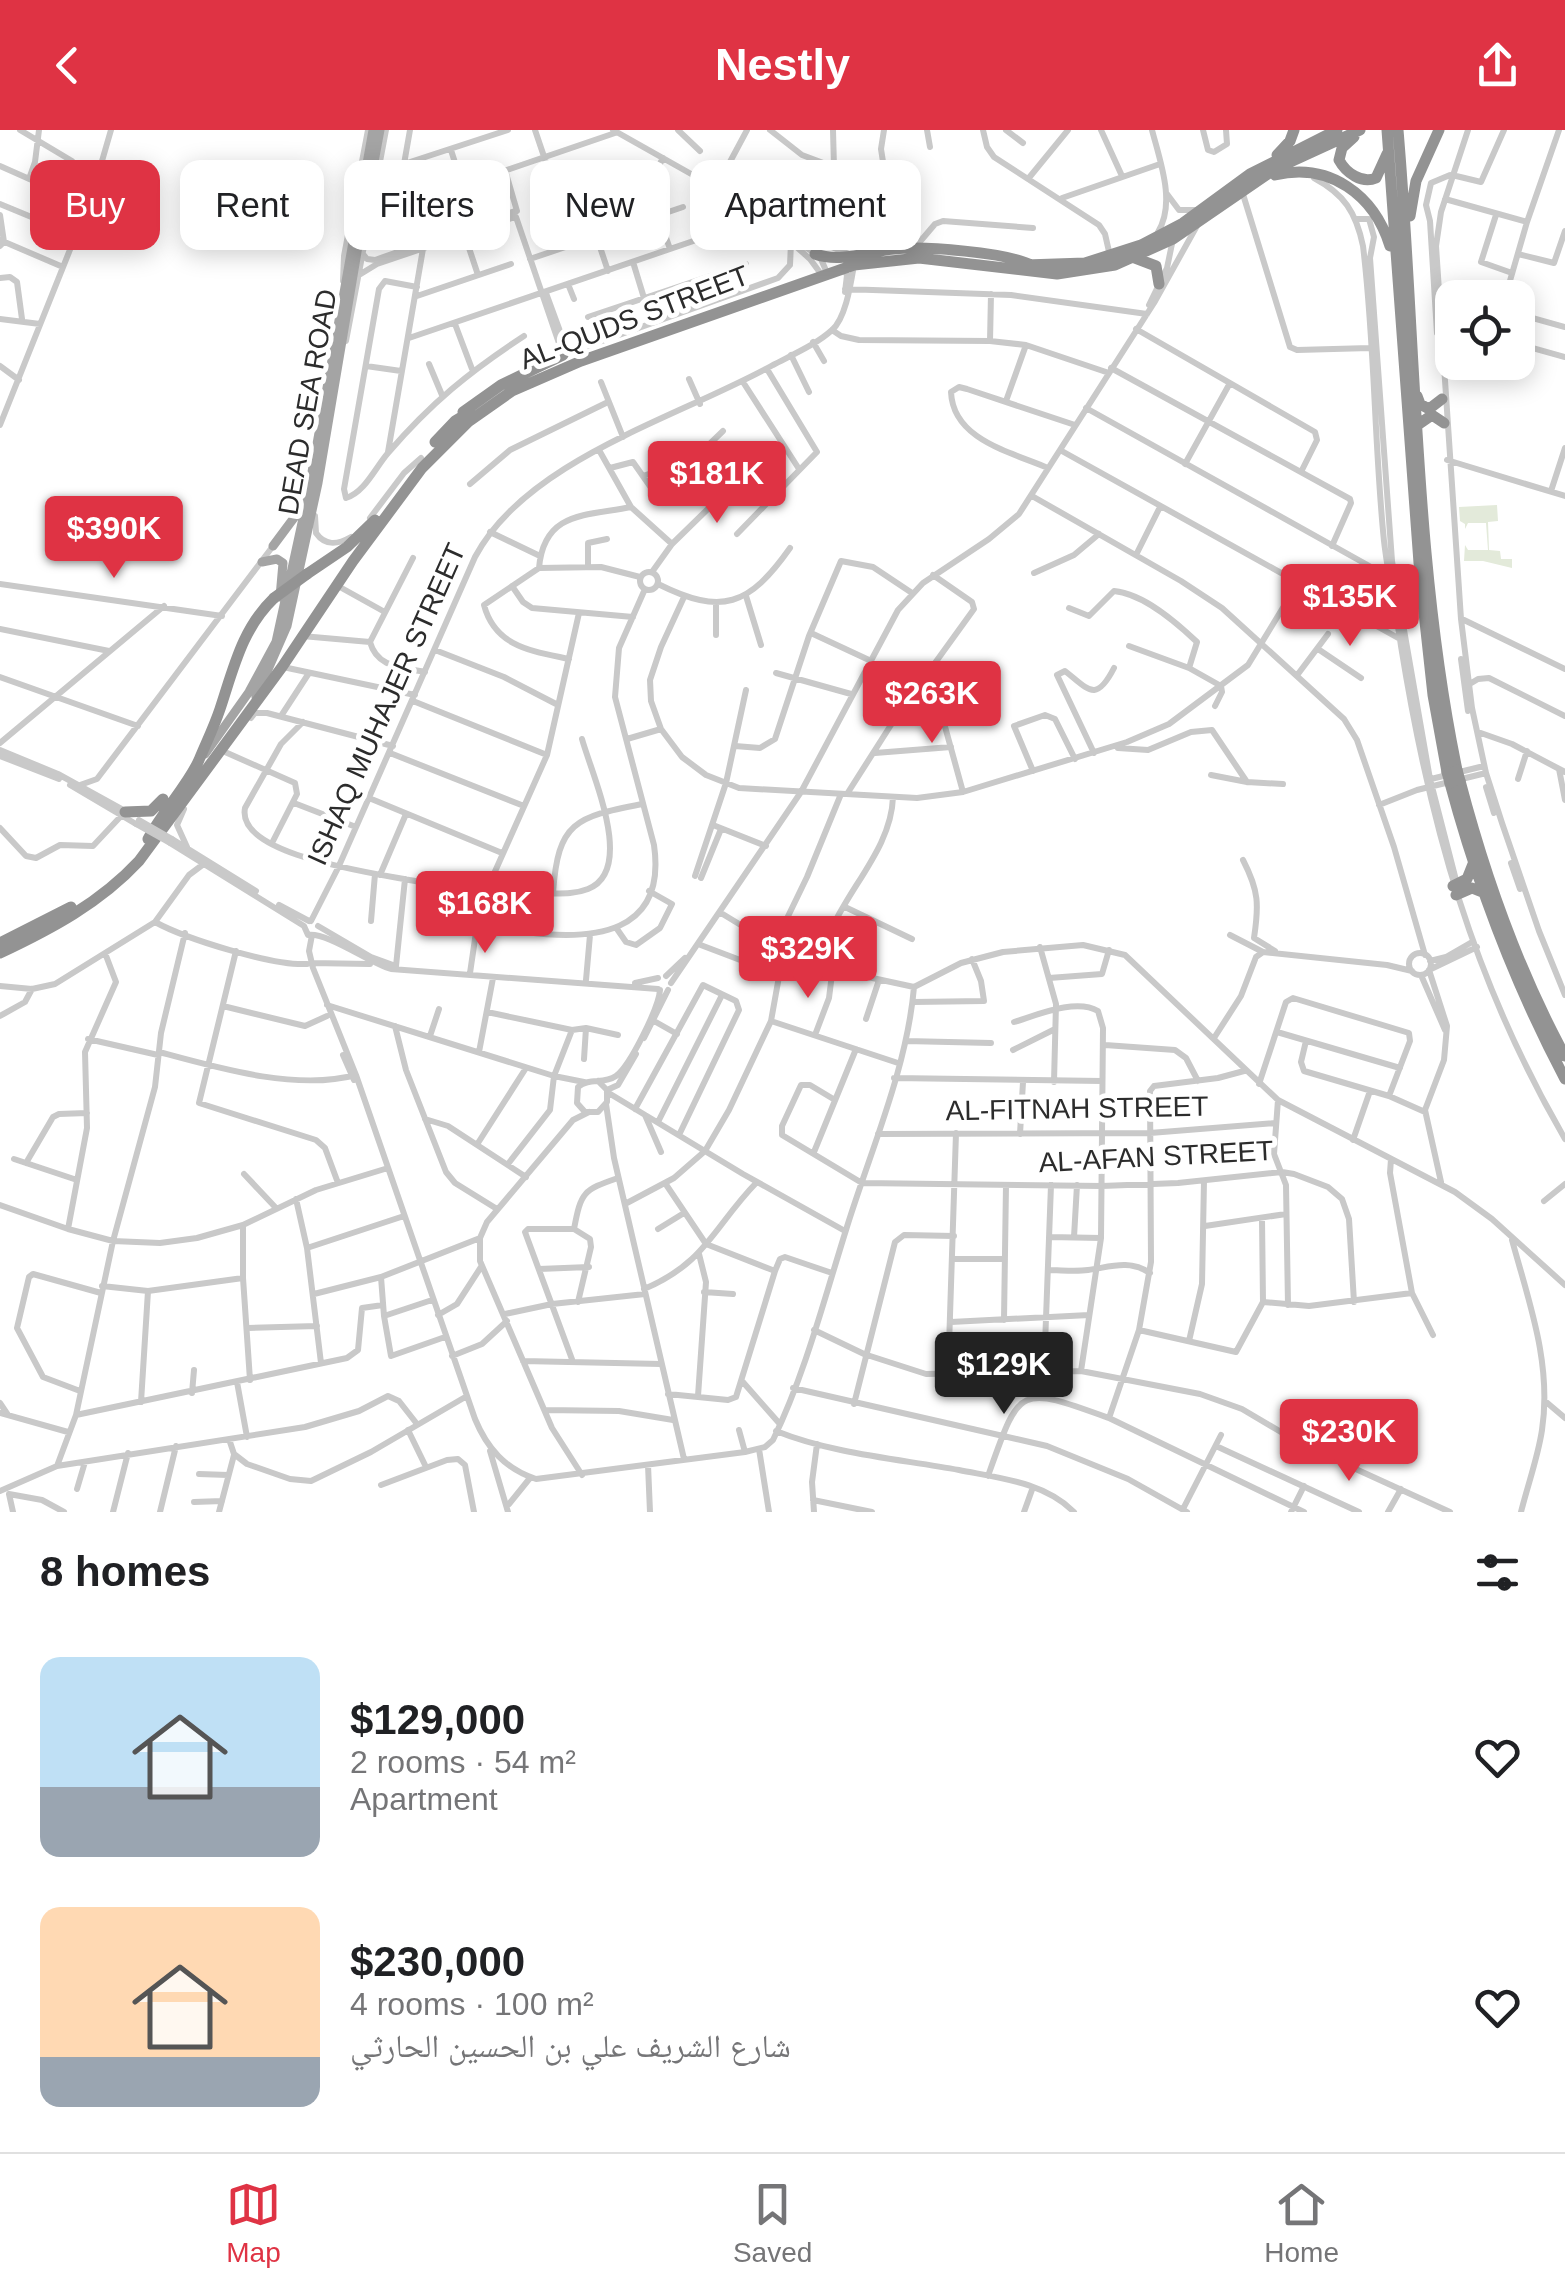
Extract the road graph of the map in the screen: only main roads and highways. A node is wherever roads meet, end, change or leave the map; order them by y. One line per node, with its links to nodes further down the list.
1 (377, 130): 24 (main road); 27 (main road, DEAD SEA ROAD)
2 (1294, 130): 8 (highway)
3 (1337, 130): 8 (highway, AL-QUDS STREET)
4 (1387, 130): 7 (highway)
5 (1436, 130): 7 (highway); 13 (highway)
6 (1359, 131): 7 (highway); 9 (highway, AL-QUDS STREET)
7 (1395, 141): 13 (highway)
8 (1264, 166): 10 (highway, AL-QUDS STREET)
9 (1247, 187): 10 (highway, AL-QUDS STREET); 13 (highway)
10 (1172, 235): 12 (highway, AL-QUDS STREET); 16 (highway, AL-QUDS STREET)
11 (816, 254): 14 (highway)
12 (1135, 258): 16 (highway, AL-QUDS STREET); 18 (highway)
13 (1401, 260): 20 (highway); 32 (highway)
14 (850, 263): 15 (highway); 16 (highway, AL-QUDS STREET); 17 (highway, AL-QUDS STREET)
15 (1033, 266): 16 (highway, AL-QUDS STREET); 17 (highway, AL-QUDS STREET)
16 (1075, 268)
17 (822, 271): 21 (highway, AL-QUDS STREET)
18 (1159, 284)
19 (566, 354): 22 (highway)
20 (1416, 396): 23 (highway); 23 (highway)
21 (484, 405): 22 (highway); 30 (highway)
22 (456, 421): 27 (highway)
23 (1418, 424): 32 (highway)
24 (306, 500): 25 (main road); 27 (main road)
25 (273, 546)
26 (262, 562): 28 (main road)
27 (300, 565): 28 (main road); 29 (highway, bridge); 30 (main road, DEAD SEA ROAD)
28 (270, 651): 31 (main road)
29 (230, 673): 31 (highway); 33 (highway)
30 (250, 709): 37 (highway)
31 (197, 764): 36 (highway)
32 (1454, 777): 34 (highway); 38 (highway)
33 (124, 814)
34 (1473, 864): 35 (highway); 35 (highway)
35 (1482, 892): 39 (highway)
36 (0, 943)
37 (0, 955)
38 (1565, 1056)
39 (1565, 1079)

